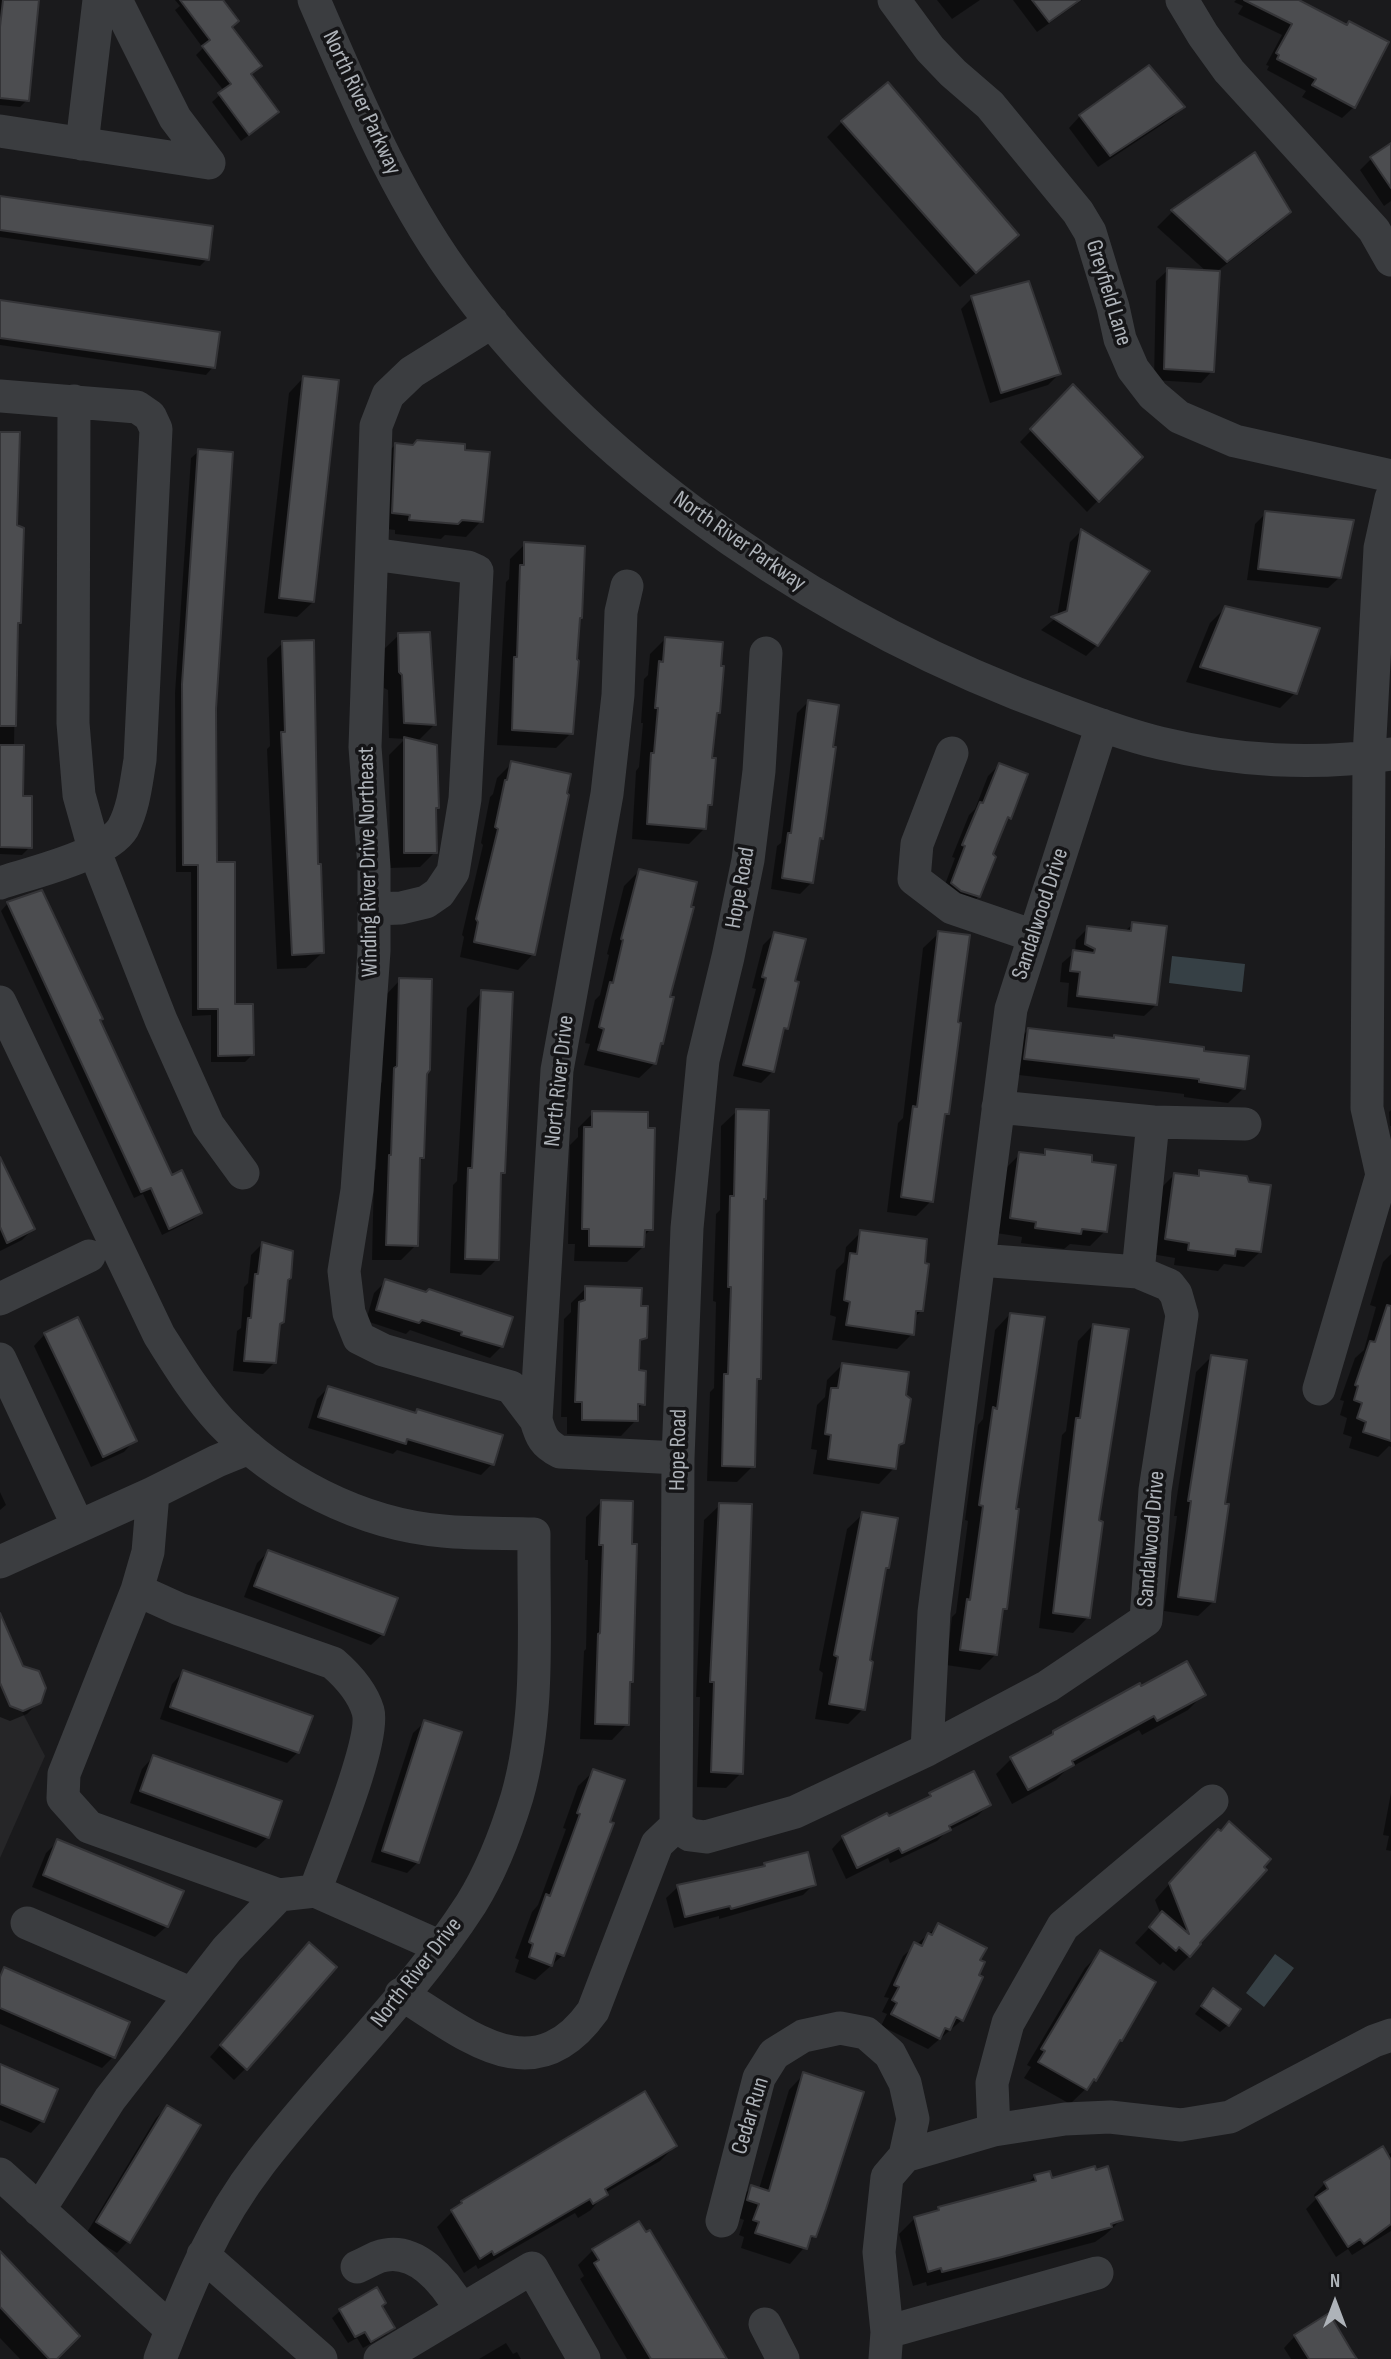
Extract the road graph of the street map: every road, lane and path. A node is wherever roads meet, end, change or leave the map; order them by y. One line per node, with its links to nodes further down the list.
1 (99, 0): 7 (street)
2 (116, 0): 7 (street)
3 (314, 0): 9 (street, North River Parkway)
4 (894, 0): 12 (street, Greyfield Lane)
5 (1182, 0): 8 (street)
6 (0, 131): 7 (street)
7 (82, 144)
8 (1391, 260)
9 (492, 322): 14 (street, Winding River Drive Northeast); 17 (street, North River Parkway)
10 (0, 396): 11 (street)
11 (74, 401): 20 (street); 20 (street)
12 (1391, 476)
13 (1391, 498): 19 (street)
14 (372, 554): 22 (street, Winding River Drive Northeast); 22 (street)
15 (627, 586): 36 (street, North River Drive)
16 (766, 653): 38 (street, Hope Road)
17 (1102, 725): 19 (street, North River Parkway); 23 (street, Sandalwood Drive)
18 (952, 753): 23 (street)
19 (1380, 756): 29 (street)
20 (95, 852): 21 (street); 28 (street)
21 (0, 883)
22 (374, 909): 36 (street, Winding River Drive Northeast)
23 (1034, 936): 25 (street, Sandalwood Drive)
24 (0, 1002): 37 (street)
25 (998, 1107): 26 (street); 31 (street, Sandalwood Drive)
26 (1153, 1122): 27 (street); 32 (street)
27 (1245, 1124)
28 (243, 1173)
29 (1387, 1175): 35 (street)
30 (89, 1256): 33 (street)
31 (979, 1260): 32 (street, Sandalwood Drive); 43 (street, Sandalwood Drive)
32 (1138, 1272): 43 (street, Sandalwood Drive)
33 (0, 1299)
34 (0, 1359): 40 (street)
35 (1319, 1389)
36 (536, 1420): 38 (street)
37 (249, 1448): 39 (street); 49 (street, North River Drive)
38 (678, 1458): 45 (street, Hope Road)
39 (153, 1493): 40 (street); 42 (street)
40 (78, 1526): 41 (street)
41 (0, 1562)
42 (137, 1590): 46 (street); 47 (street)
43 (927, 1750): 45 (street, Sandalwood Drive)
44 (1212, 1801): 53 (street)
45 (676, 1826): 51 (street)
46 (315, 1891): 47 (street); 49 (street)
47 (279, 1895): 50 (street)
48 (27, 1923): 50 (street)
49 (441, 1947): 51 (street, North River Drive)
50 (192, 1994): 56 (street)
51 (401, 1994): 58 (street, North River Drive)
52 (1391, 2035): 53 (street)
53 (995, 2130): 54 (street)
54 (905, 2156): 57 (street, Cedar Run); 64 (street, Cedar Run)
55 (0, 2174): 56 (street)
56 (39, 2210): 63 (street)
57 (722, 2221)
58 (203, 2255): 63 (street, North River Drive); 65 (street)
59 (357, 2267): 61 (street)
60 (1097, 2273): 64 (street, Cedar Run)
61 (461, 2310): 66 (street); 67 (street)
62 (765, 2324): 68 (street)
63 (165, 2344)
64 (886, 2346)
65 (321, 2359)
66 (380, 2359)
67 (583, 2359)
68 (783, 2359)

